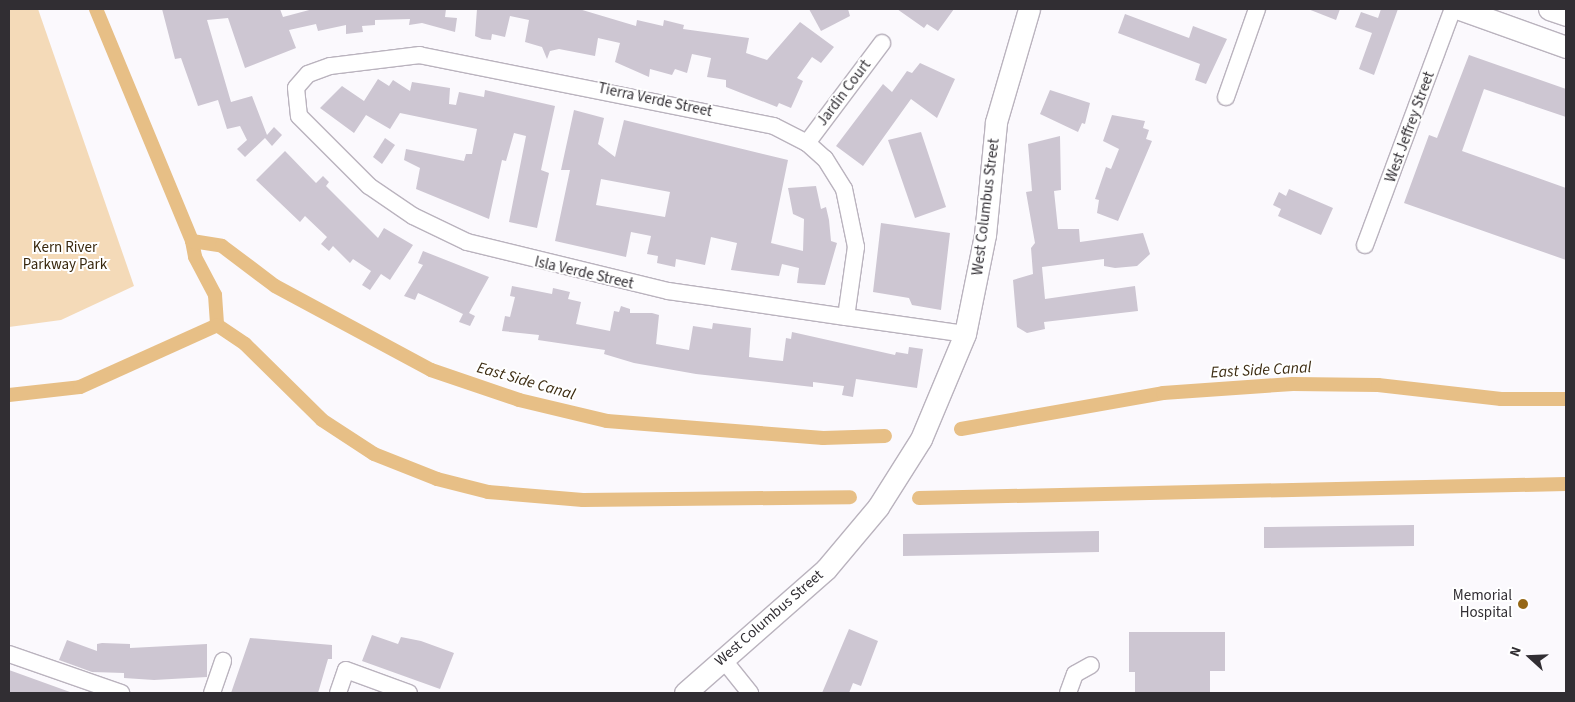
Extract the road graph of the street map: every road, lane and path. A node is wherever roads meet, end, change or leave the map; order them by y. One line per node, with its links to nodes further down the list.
1 (1029, 9): 14 (main road, West Columbus Street)
2 (1257, 9): 10 (street)
3 (1453, 9): 12 (street, West Jeffrey Street)
4 (1460, 9): 8 (main road)
5 (1549, 9): 6 (main road)
6 (1566, 15)
7 (882, 43): 11 (street, Jardin Court)
8 (1566, 47)
9 (313, 72): 11 (street, Tierra Verde Street); 13 (street, Isla Verde Street)
10 (1226, 97)
11 (807, 143): 13 (street, Tierra Verde Street)
12 (1364, 244)
13 (846, 317): 14 (street, Isla Verde Street)
14 (965, 334): 16 (main road, West Columbus Street)
15 (9, 654): 19 (street)
16 (722, 658): 23 (main road, West Columbus Street); 24 (street)
17 (223, 661): 20 (street)
18 (1091, 665): 25 (street)
19 (122, 693)
20 (212, 693)
21 (338, 693): 22 (street)
22 (409, 693)
23 (685, 693)
24 (750, 693)
25 (1068, 693)

